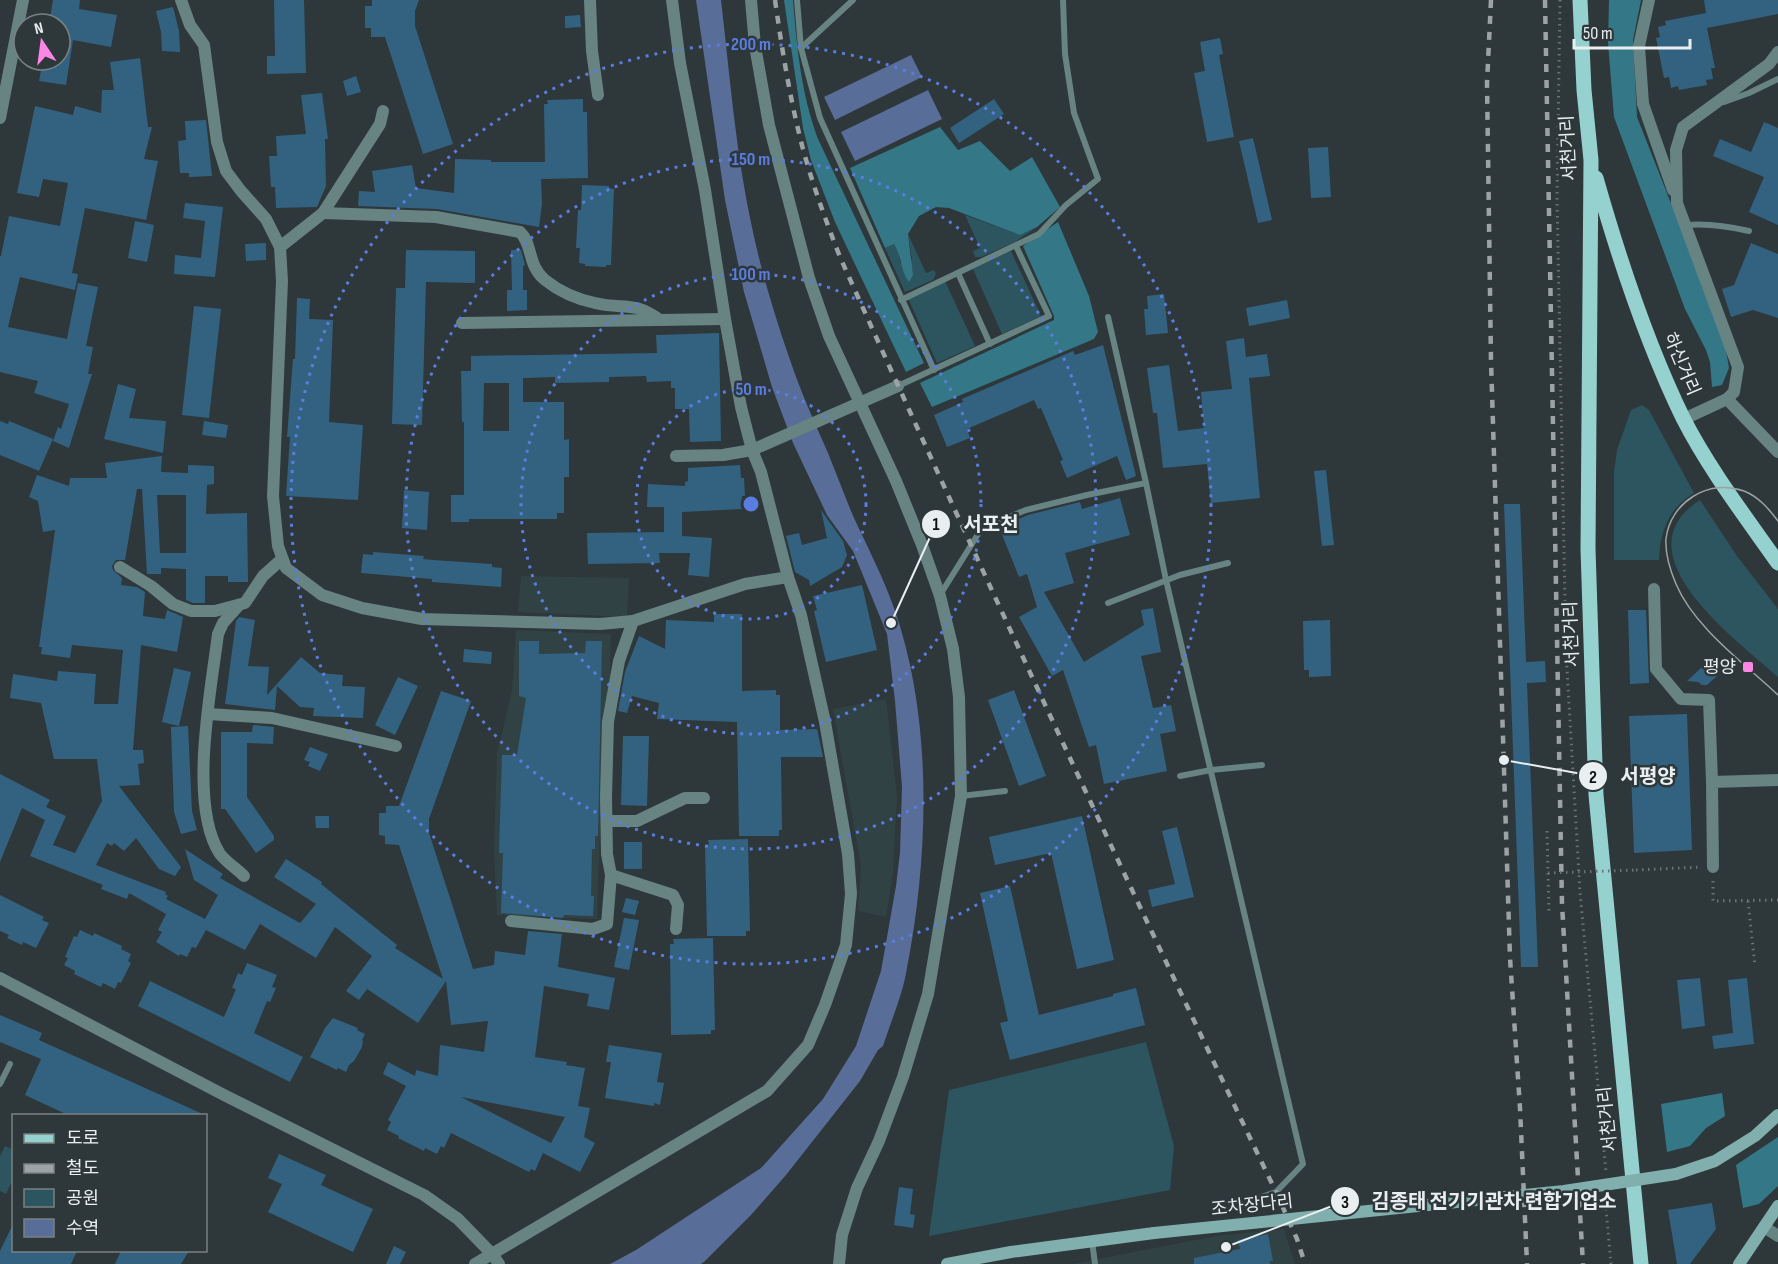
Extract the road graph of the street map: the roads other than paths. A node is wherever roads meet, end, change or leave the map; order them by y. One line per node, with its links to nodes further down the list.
1 (23, 0): 17 (street)
2 (181, 0): 24 (street)
3 (590, 0): 14 (street)
4 (672, 0): 28 (street)
5 (751, 0): 35 (street)
6 (797, 0): 11 (lane)
7 (853, 0): 11 (lane)
8 (1063, 0): 23 (lane)
9 (1580, 0): 18 (main road, 서천거리)
10 (1649, 0): 19 (street)
11 (801, 48): 26 (lane)
12 (1778, 52): 15 (street)
13 (1778, 79): 15 (lane)
14 (598, 95)
15 (1709, 107): 19 (street)
16 (383, 111): 20 (street)
17 (0, 118)
18 (1591, 160): 36 (main road, 하신거리); 82 (main road, 서천거리)
19 (1677, 202): 21 (street)
20 (323, 213): 24 (street); 29 (street)
21 (1685, 225): 22 (lane); 34 (street)
22 (1749, 231)
23 (1016, 246): 25 (lane); 31 (lane)
24 (280, 247): 41 (street)
25 (958, 273): 26 (lane); 31 (lane)
26 (901, 300): 32 (lane)
27 (1108, 317): 40 (lane)
28 (725, 319): 29 (street); 37 (street)
29 (660, 320): 30 (street)
30 (462, 323)
31 (990, 344): 32 (lane)
32 (934, 370): 33 (lane)
33 (898, 386): 35 (street)
34 (1727, 399): 36 (street); 38 (street)
35 (859, 403): 37 (street); 48 (street)
36 (1684, 419): 43 (main road, 하신거리)
37 (752, 450): 39 (street); 45 (street)
38 (1778, 452)
39 (676, 456)
40 (1146, 483): 46 (lane); 48 (lane)
41 (282, 559): 50 (street); 51 (street)
42 (1228, 563): 46 (lane)
43 (1778, 563)
44 (120, 567): 50 (street)
45 (788, 577): 51 (street); 77 (street)
46 (1166, 580): 49 (lane); 55 (lane)
47 (1654, 589): 58 (street)
48 (940, 596): 60 (street)
49 (1108, 603)
50 (238, 605): 52 (street)
51 (633, 621): 62 (street)
52 (208, 714): 53 (street); 65 (street)
53 (396, 746)
54 (1262, 765): 55 (lane)
55 (1211, 770): 56 (lane); 72 (lane)
56 (1180, 776)
57 (1778, 780): 58 (street)
58 (1712, 782): 63 (street)
59 (1005, 791): 60 (lane)
60 (961, 796): 79 (street)
61 (704, 798): 62 (street)
62 (607, 821): 64 (street)
63 (1713, 867)
64 (611, 875): 66 (street); 67 (street)
65 (244, 876)
66 (511, 921)
67 (676, 929)
68 (0, 978): 77 (street)
69 (10, 1064): 70 (lane)
70 (0, 1084)
71 (1778, 1115): 76 (main road, 조차장다리, bridge)
72 (1249, 1201)
73 (1778, 1206): 74 (main road)
74 (1764, 1227): 75 (street); 83 (main road)
75 (1778, 1236)
76 (1092, 1241): 80 (main road, 조차장다리); 81 (lane)
77 (496, 1259): 78 (street)
78 (475, 1264)
79 (838, 1264)
80 (947, 1264)
81 (1095, 1264)
82 (1641, 1264)
83 (1739, 1264)

